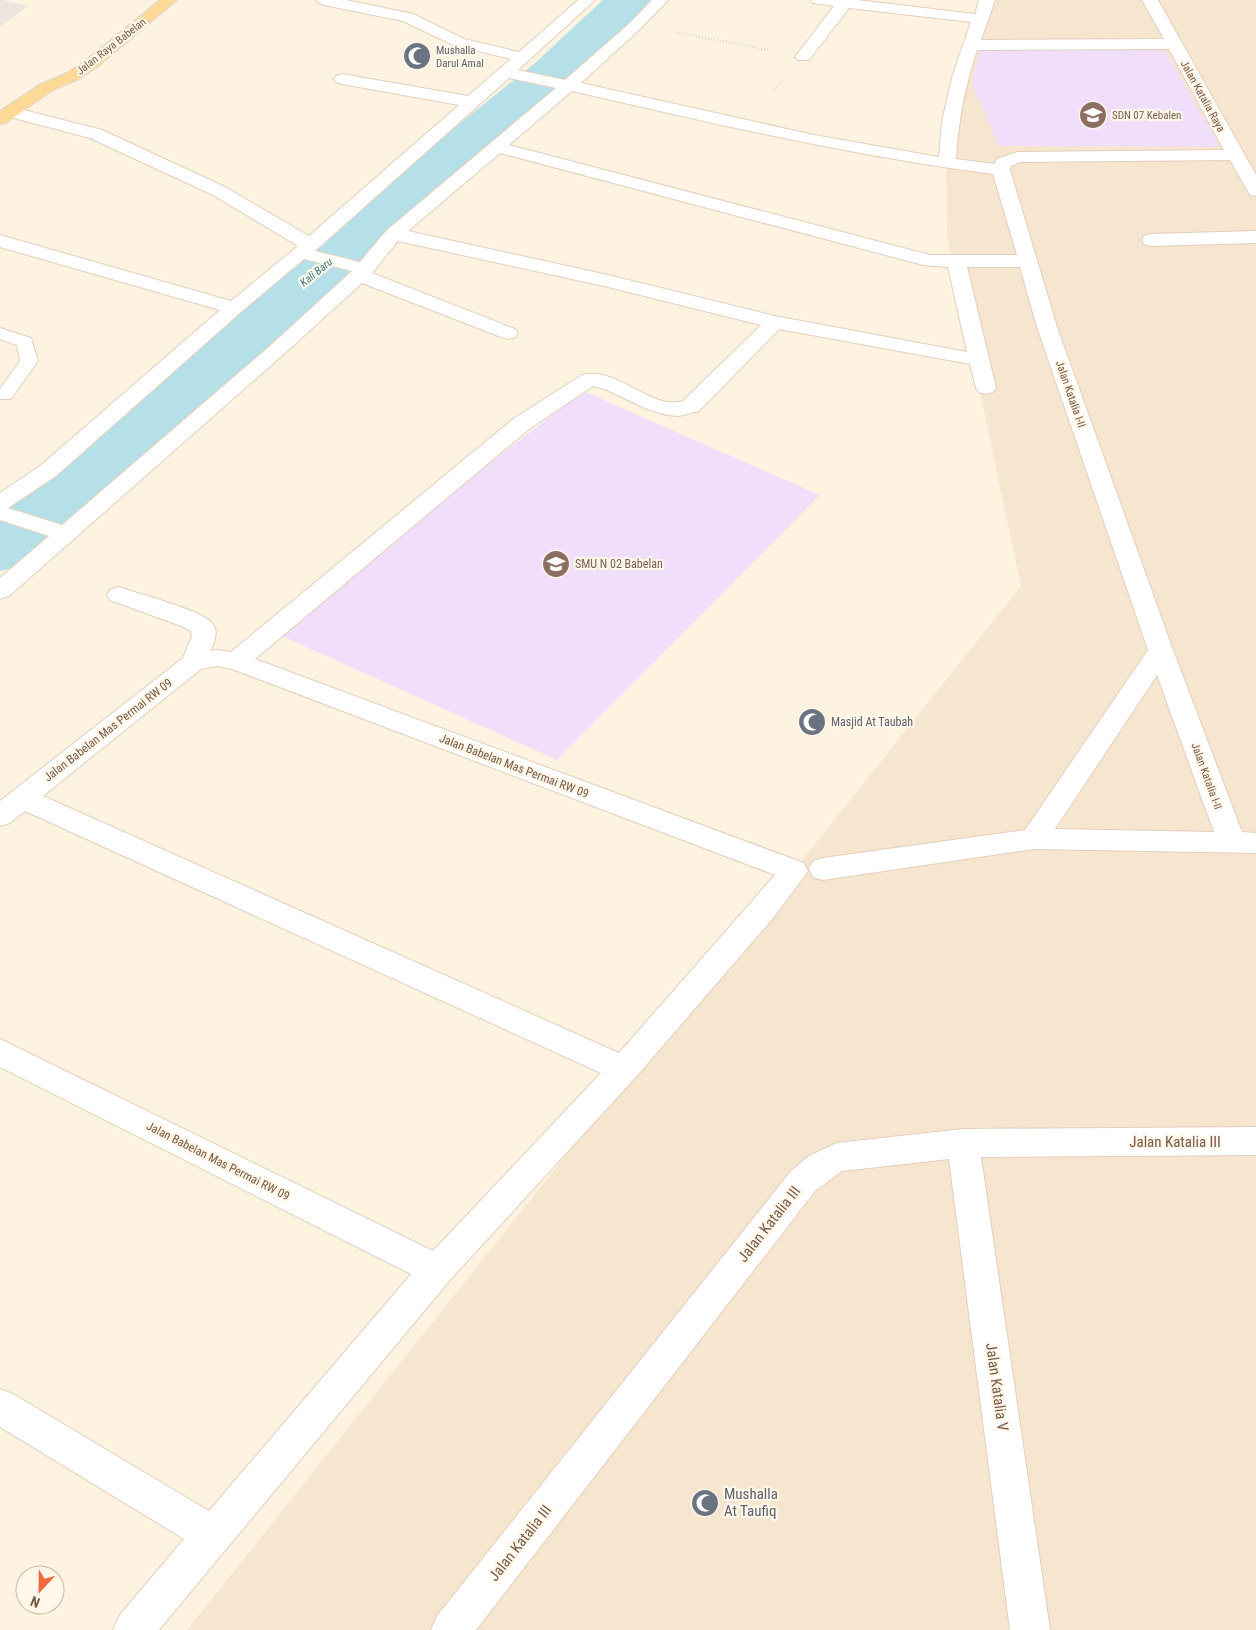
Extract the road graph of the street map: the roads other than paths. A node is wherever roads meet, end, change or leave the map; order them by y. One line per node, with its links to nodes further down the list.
1 (169, 0): 18 (main road, Jalan Raya Babelan)
2 (324, 0): 12 (street)
3 (587, 0): 12 (street)
4 (660, 0): 16 (street)
5 (818, 0): 8 (street)
6 (987, 0): 9 (street)
7 (1150, 0): 10 (street, Jalan Katalia Raya)
8 (844, 4): 9 (street); 13 (street)
9 (981, 19): 11 (street)
10 (1174, 44): 11 (street); 20 (street, Jalan Katalia Raya)
11 (970, 45): 21 (street)
12 (522, 57): 14 (street)
13 (803, 57)
14 (505, 72): 16 (street); 17 (street)
15 (342, 79): 17 (street)
16 (565, 85): 19 (street); 21 (street)
17 (471, 102): 28 (street)
18 (6, 116): 28 (street)
19 (498, 147): 24 (street); 30 (street)
20 (1236, 155): 22 (street); 23 (street, Jalan Katalia Raya)
21 (946, 164): 22 (street)
22 (1001, 170): 29 (street, Jalan Katalia I-II)
23 (1256, 191)
24 (394, 234): 31 (street); 33 (street)
25 (1256, 237): 26 (street)
26 (1151, 240)
27 (0, 241): 32 (street)
28 (305, 251): 31 (street); 32 (street)
29 (1027, 261): 30 (street); 44 (street, Jalan Katalia I-II)
30 (956, 262): 36 (street)
31 (360, 270): 34 (street); 41 (street)
32 (234, 308): 39 (street)
33 (775, 322): 36 (street); 45 (street)
34 (508, 332)
35 (0, 333): 38 (lane)
36 (979, 360): 37 (street)
37 (986, 388)
38 (5, 395)
39 (0, 503)
40 (0, 513): 41 (street)
41 (59, 532): 42 (street)
42 (0, 591)
43 (119, 595): 46 (street)
44 (1161, 650): 49 (street); 50 (street, Jalan Katalia I-II)
45 (236, 661): 46 (street, Jalan Babelan Mas Permai RW 09); 53 (street, Jalan Babelan Mas Permai RW 09)
46 (194, 662): 47 (street, Jalan Babelan Mas Permai RW 09)
47 (22, 798): 48 (street, Jalan Babelan Mas Permai RW 09); 53 (street)
48 (0, 816)
49 (1034, 839): 50 (street); 51 (street)
50 (1244, 843)
51 (823, 869)
52 (0, 1052): 56 (street, Jalan Babelan Mas Permai RW 09)
53 (624, 1069): 56 (street, Jalan Babelan Mas Permai RW 09)
54 (1256, 1141): 55 (street, Jalan Katalia III)
55 (963, 1143): 60 (street, Jalan Katalia III); 61 (street, Jalan Katalia V)
56 (437, 1270): 58 (street, Jalan Babelan Mas Permai RW 09)
57 (0, 1406): 58 (street)
58 (213, 1535): 59 (street, Jalan Babelan Mas Permai RW 09)
59 (138, 1628)
60 (451, 1630)
61 (1030, 1630)

